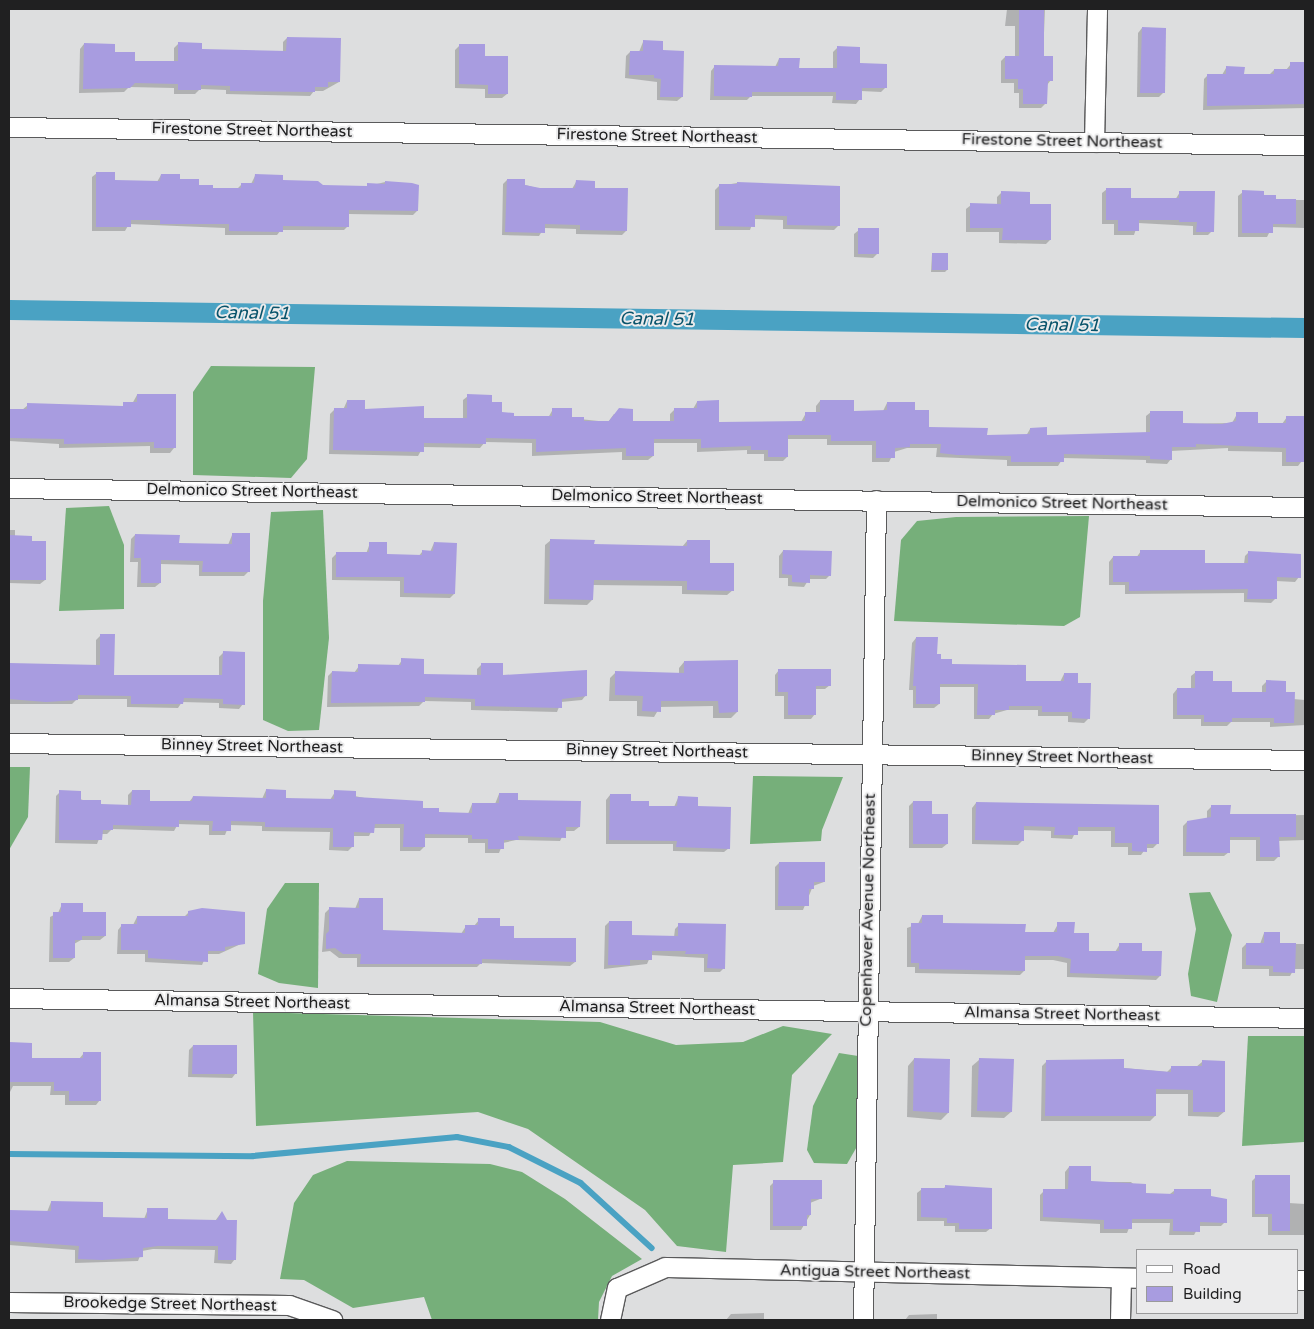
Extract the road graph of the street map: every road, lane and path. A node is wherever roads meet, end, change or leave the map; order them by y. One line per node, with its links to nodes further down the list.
1 (1097, 9): 3 (street)
2 (9, 127): 3 (street, Firestone Street Northeast)
3 (1094, 142): 4 (street, Firestone Street Northeast)
4 (1305, 145)
5 (9, 488): 6 (street, Delmonico Street Northeast)
6 (876, 500): 7 (street, Delmonico Street Northeast); 9 (street, Copenhaver Avenue Northeast)
7 (1305, 507)
8 (9, 743): 9 (street, Binney Street Northeast)
9 (871, 754): 10 (street, Binney Street Northeast); 12 (street, Copenhaver Avenue Northeast)
10 (1305, 760)
11 (9, 998): 12 (street, Almansa Street Northeast)
12 (866, 1011): 13 (street, Almansa Street Northeast); 14 (street, Copenhaver Avenue Northeast)
13 (1305, 1018)
14 (864, 1272): 15 (street, Antigua Street Northeast); 19 (street, Antigua Street Northeast); 20 (street, Copenhaver Avenue Northeast)
15 (1129, 1278): 21 (street)
16 (9, 1302): 17 (street, Brookedge Street Northeast)
17 (96, 1312): 18 (street, Brookedge Street Northeast)
18 (331, 1319)
19 (610, 1320)
20 (863, 1320)
21 (1120, 1320)

